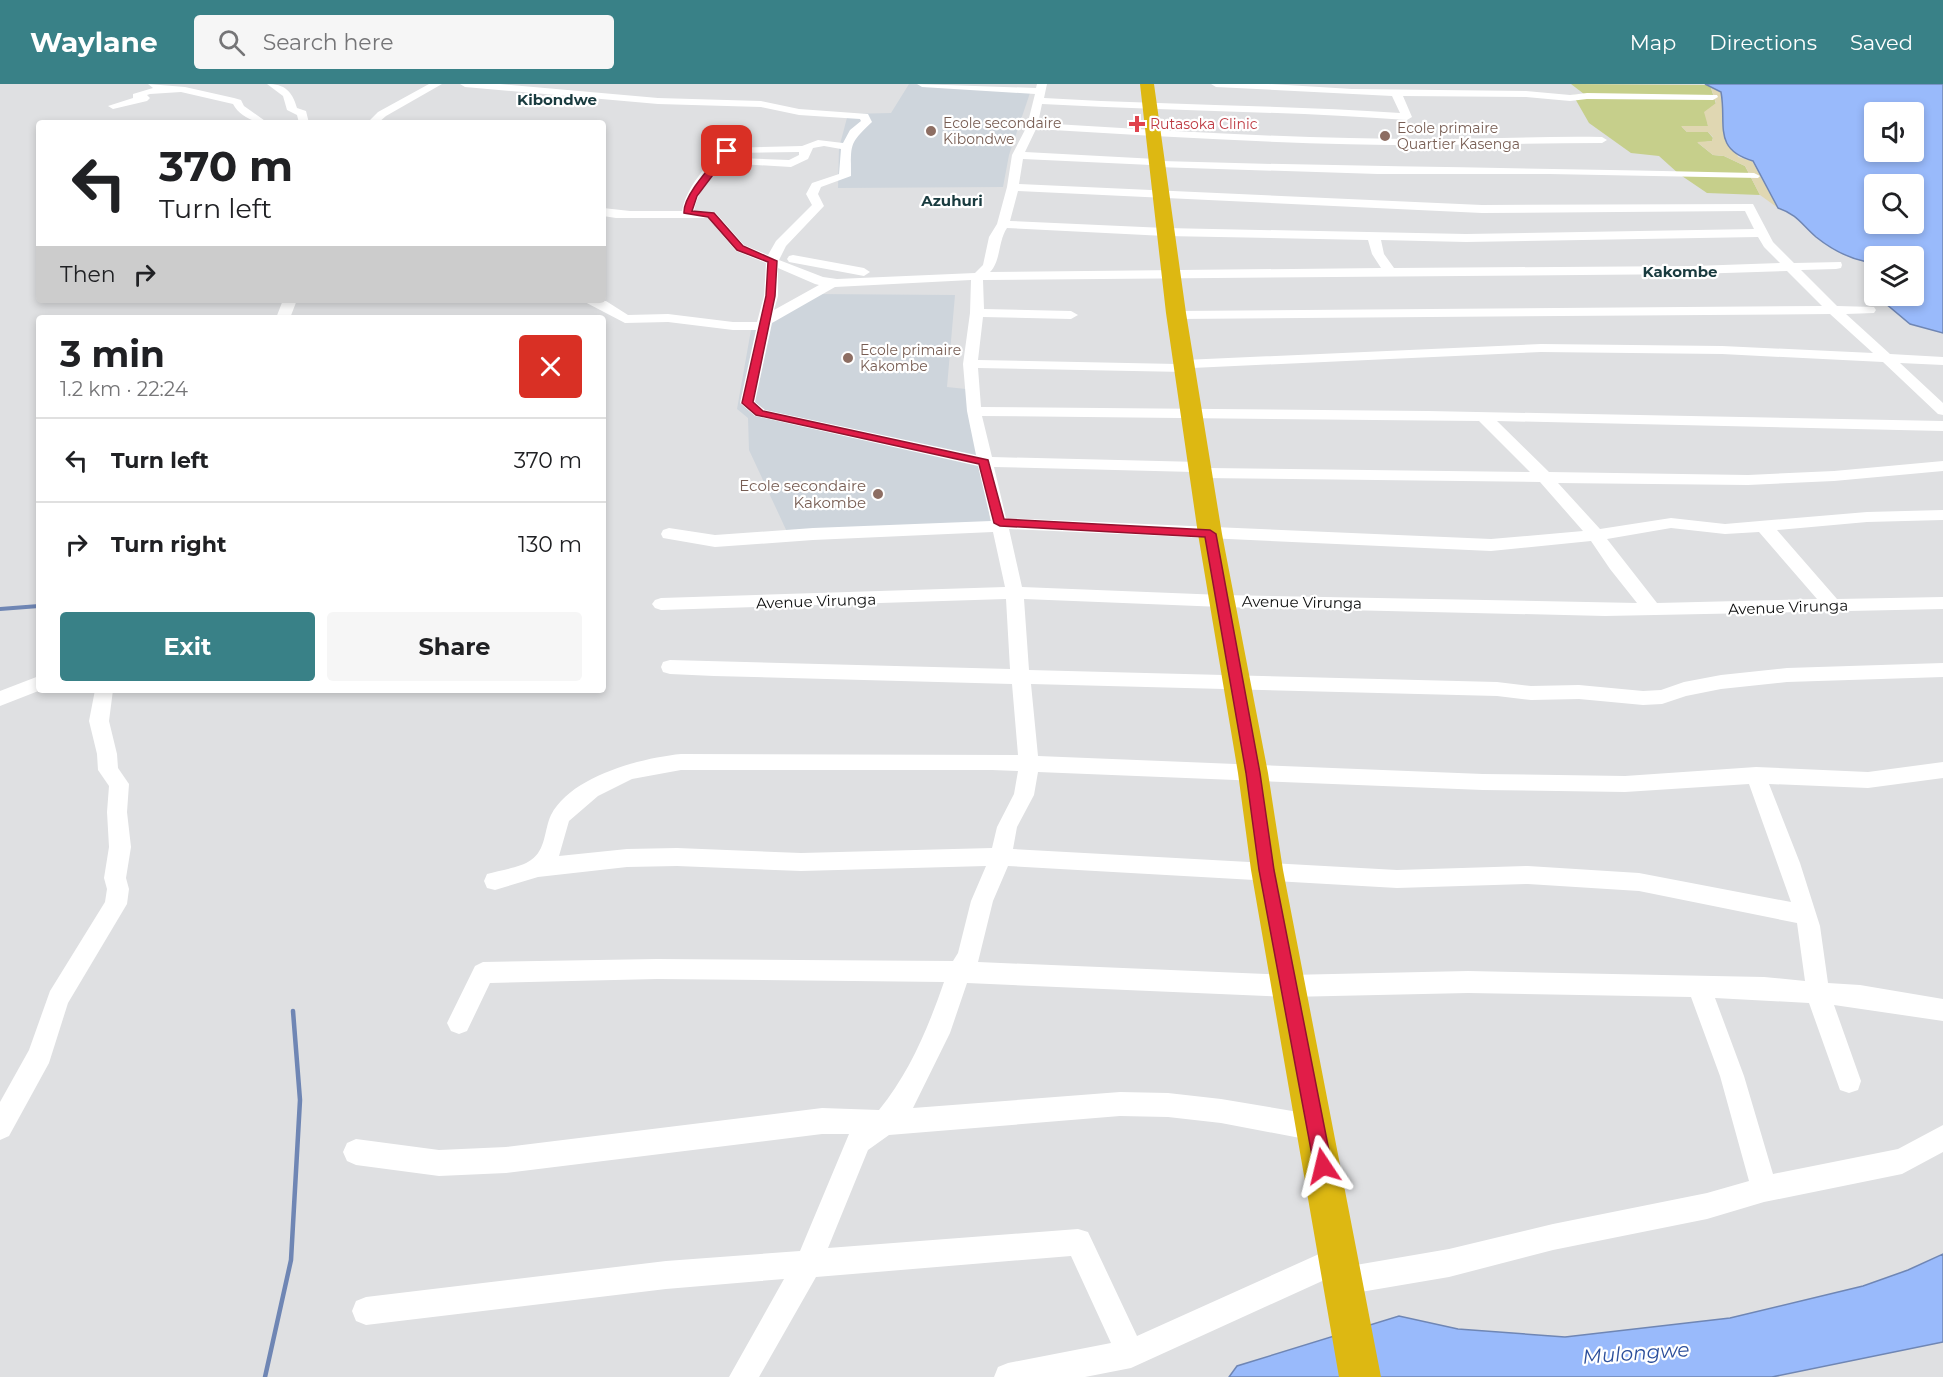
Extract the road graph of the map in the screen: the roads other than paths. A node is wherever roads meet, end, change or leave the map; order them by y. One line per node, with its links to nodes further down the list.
1 (272, 84): 15 (street)
2 (437, 84): 16 (street)
3 (465, 84): 20 (street)
4 (922, 84): 9 (street)
5 (1216, 84): 10 (street)
6 (158, 86): 8 (street); 13 (street)
7 (224, 88): 8 (street)
8 (193, 91): 14 (street)
9 (1040, 92): 11 (street); 17 (street)
10 (1396, 92): 11 (street); 12 (street)
11 (1149, 96): 18 (highway)
12 (1713, 97)
13 (113, 106)
14 (258, 120)
15 (303, 120)
16 (375, 120)
17 (1032, 126): 18 (street); 21 (street)
18 (1153, 135): 19 (street); 22 (highway)
19 (1602, 140)
20 (846, 147): 27 (street); 32 (street)
21 (1018, 155): 22 (street); 24 (street)
22 (1156, 163): 23 (street); 25 (highway)
23 (1754, 176)
24 (1012, 188): 25 (street); 28 (street)
25 (1160, 195): 29 (highway); 30 (street)
26 (606, 213): 27 (street)
27 (688, 213): 32 (street)
28 (1003, 224): 29 (street); 37 (street)
29 (1165, 232): 31 (street); 36 (highway)
30 (1762, 233): 31 (street); 34 (street)
31 (1374, 237): 35 (street)
32 (774, 258): 38 (street); 39 (street); 46 (street)
33 (1836, 265): 34 (street)
34 (1790, 266): 35 (street); 41 (street)
35 (1390, 272): 36 (street)
36 (1171, 273): 37 (street); 45 (highway)
37 (977, 278): 38 (street); 43 (street)
38 (886, 280): 39 (street)
39 (832, 283): 46 (street)
40 (598, 303): 46 (street)
41 (1833, 310): 42 (street); 45 (street); 47 (street)
42 (1869, 310)
43 (977, 313): 44 (street); 49 (street)
44 (1071, 315)
45 (1177, 315): 50 (highway)
46 (764, 324): 56 (street)
47 (1886, 358): 48 (street); 50 (street); 53 (street)
48 (1943, 361)
49 (970, 364): 50 (street); 51 (street)
50 (1184, 366): 52 (highway)
51 (974, 411): 52 (street); 56 (street)
52 (1192, 411): 54 (street); 58 (highway)
53 (1943, 411)
54 (1483, 416): 55 (street); 59 (street)
55 (1943, 426)
56 (984, 462): 58 (street); 61 (street)
57 (1943, 466): 59 (street)
58 (1200, 470): 59 (street); 64 (highway)
59 (1544, 477): 65 (street)
60 (1943, 516): 62 (street)
61 (1000, 524): 63 (street); 64 (street); 66 (street)
62 (1763, 525): 65 (street); 70 (street)
63 (669, 534)
64 (1210, 534): 65 (street); 67 (highway)
65 (1596, 535): 71 (street)
66 (1015, 593): 67 (street, Avenue Virunga); 69 (street, Avenue Virunga); 74 (street)
67 (1222, 601): 71 (street, Avenue Virunga); 75 (highway)
68 (1943, 603): 70 (street, Avenue Virunga)
69 (661, 604)
70 (1832, 605): 71 (street, Avenue Virunga)
71 (1653, 610)
72 (670, 667): 74 (street)
73 (1943, 670): 75 (street)
74 (1020, 677): 75 (street); 79 (street)
75 (1237, 681): 81 (highway)
76 (36, 683): 78 (street)
77 (103, 693): 96 (street)
78 (0, 699)
79 (1029, 764): 81 (street); 83 (street); 84 (street)
80 (1943, 770): 82 (street)
81 (1253, 773): 82 (street); 85 (highway)
82 (1756, 775): 87 (street)
83 (1001, 857): 84 (street); 85 (street); 88 (street)
84 (538, 868): 86 (street)
85 (1267, 870): 87 (street); 89 (highway)
86 (495, 881)
87 (1806, 915): 91 (street)
88 (959, 972): 89 (street); 93 (street); 95 (street)
89 (1288, 986): 90 (street); 97 (highway)
90 (1699, 987): 91 (street); 100 (street)
91 (1818, 994): 92 (street); 94 (street)
92 (1943, 1010)
93 (459, 1023)
94 (1849, 1081)
95 (885, 1123): 97 (street); 99 (street); 101 (street)
96 (0, 1127)
97 (1316, 1128): 102 (highway)
98 (1943, 1138): 100 (street)
99 (356, 1152)
100 (1764, 1189): 102 (street)
101 (807, 1266): 103 (street); 104 (street); 105 (street)
102 (1342, 1276): 104 (street); 107 (highway)
103 (366, 1311)
104 (1131, 1354): 106 (street)
105 (743, 1377)
106 (1008, 1377)
107 (1360, 1377)

